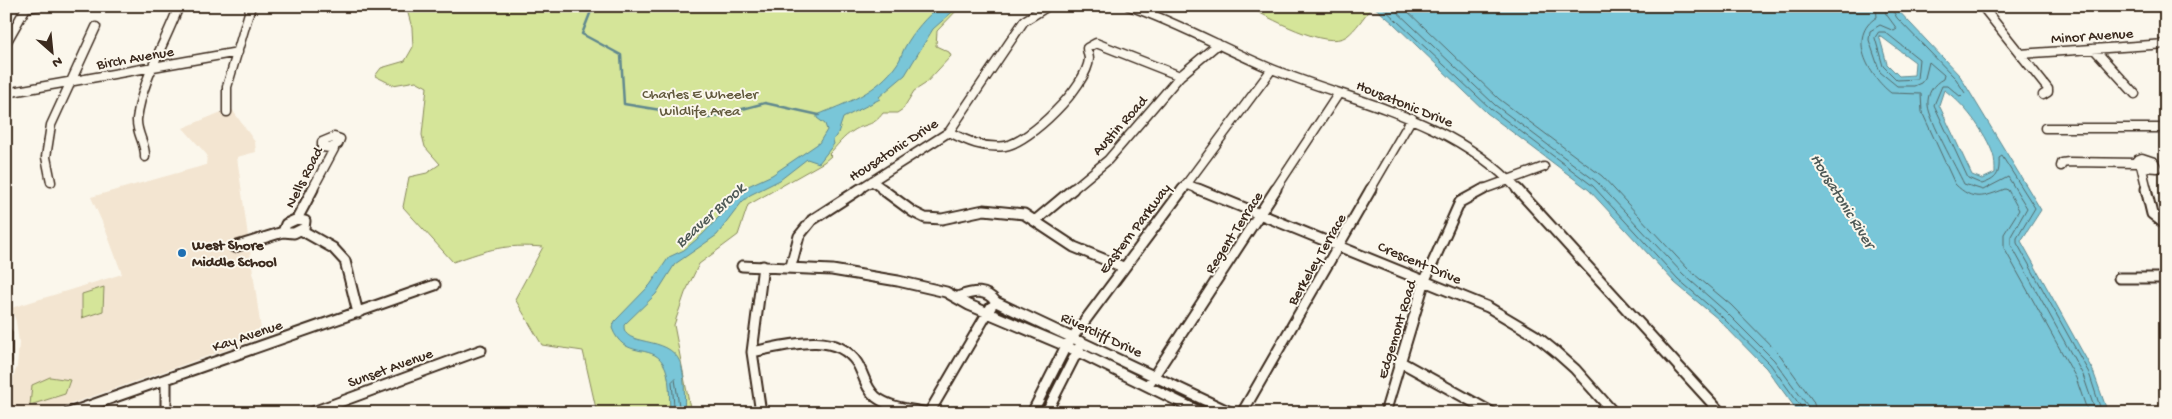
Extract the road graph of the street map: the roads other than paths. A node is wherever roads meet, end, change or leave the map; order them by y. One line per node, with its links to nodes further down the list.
1 (39, 6): 7 (street)
2 (179, 6): 15 (street)
3 (251, 6): 13 (street)
4 (1048, 6): 27 (street, Housatonic Drive)
5 (1129, 6): 10 (street, Housatonic Drive)
6 (1982, 6): 14 (street)
7 (26, 7): 9 (street)
8 (96, 27): 18 (street)
9 (6, 43)
10 (1218, 44): 16 (street, Housatonic Drive); 17 (street, Austin Road)
11 (2166, 44): 12 (street, Minor Avenue)
12 (2094, 49): 14 (street, Minor Avenue); 21 (street)
13 (238, 52): 15 (street, Birch Avenue); 23 (street)
14 (2020, 54): 22 (street)
15 (155, 68): 18 (street, Birch Avenue); 29 (street)
16 (1272, 68): 20 (street, Housatonic Drive); 37 (street, Eastern Parkway)
17 (1180, 76): 27 (street); 40 (street, Austin Road)
18 (70, 82): 19 (street, Birch Avenue); 36 (street)
19 (6, 93)
20 (1340, 93): 24 (street, Housatonic Drive); 38 (street, Regent Terrace)
21 (2135, 94)
22 (2043, 95)
23 (227, 112)
24 (1412, 118): 35 (street, Housatonic Drive); 44 (street, Berkeley Terrace)
25 (2045, 128): 26 (street)
26 (2166, 128)
27 (949, 132): 34 (street, Housatonic Drive)
28 (333, 147): 39 (street, Nells Road)
29 (145, 158)
30 (2139, 164): 31 (street); 32 (street); 41 (street)
31 (2166, 164)
32 (2062, 166)
33 (1544, 167): 35 (street, Edgemont Road)
34 (872, 180): 40 (street); 48 (street, Housatonic Drive)
35 (1509, 180): 52 (street, Edgemont Road); 83 (street, Housatonic Drive)
36 (51, 182)
37 (1186, 184): 38 (street, Crescent Drive); 49 (street, Eastern Parkway)
38 (1261, 215): 44 (street, Crescent Drive); 67 (street, Regent Terrace)
39 (297, 219): 42 (street, Nells Road); 43 (street, Nells Road)
40 (1036, 220): 49 (street)
41 (2166, 225)
42 (301, 230): 43 (street, Nells Road); 57 (street, Nells Road)
43 (283, 232): 45 (street)
44 (1340, 246): 52 (street, Crescent Drive); 79 (street, Berkeley Terrace)
45 (234, 247)
46 (742, 266): 47 (street, Rivercliff Drive)
47 (763, 266): 48 (street, Rivercliff Drive); 64 (street)
48 (791, 266): 54 (street, Rivercliff Drive)
49 (1123, 267): 59 (street, Eastern Parkway)
50 (2119, 278): 51 (street)
51 (2166, 278)
52 (1425, 280): 66 (street, Edgemont Road); 82 (street, Crescent Drive)
53 (435, 285): 57 (street, Kay Avenue)
54 (960, 296): 55 (street, Rivercliff Drive); 56 (street, Rivercliff Drive)
55 (996, 302): 56 (street); 59 (street, Rivercliff Drive)
56 (988, 311): 61 (street, Rivercliff Drive); 74 (street)
57 (358, 313): 68 (street, Kay Avenue)
58 (6, 333): 65 (street)
59 (1073, 337): 60 (street, Rivercliff Drive); 61 (street, Eastern Parkway)
60 (1083, 341): 63 (street); 67 (street, Rivercliff Drive)
61 (1066, 346): 63 (street, Rivercliff Drive); 75 (street, Eastern Parkway)
62 (480, 350): 72 (street, Sunset Avenue)
63 (1077, 351): 69 (street, Rivercliff Drive); 76 (street)
64 (752, 352): 73 (street); 74 (street)
65 (6, 361)
66 (1399, 361): 80 (street, Edgemont Road); 81 (street)
67 (1154, 376): 69 (street, Regent Terrace); 78 (street, Rivercliff Drive)
68 (166, 379): 70 (street, Kay Avenue); 71 (street)
69 (1148, 385): 77 (street, Rivercliff Drive)
70 (69, 413)
71 (166, 413)
72 (310, 413)
73 (760, 413)
74 (928, 413)
75 (1032, 413)
76 (1046, 413)
77 (1202, 413)
78 (1232, 413)
79 (1242, 413)
80 (1385, 413)
81 (1492, 413)
82 (1614, 413)
83 (1721, 413)

